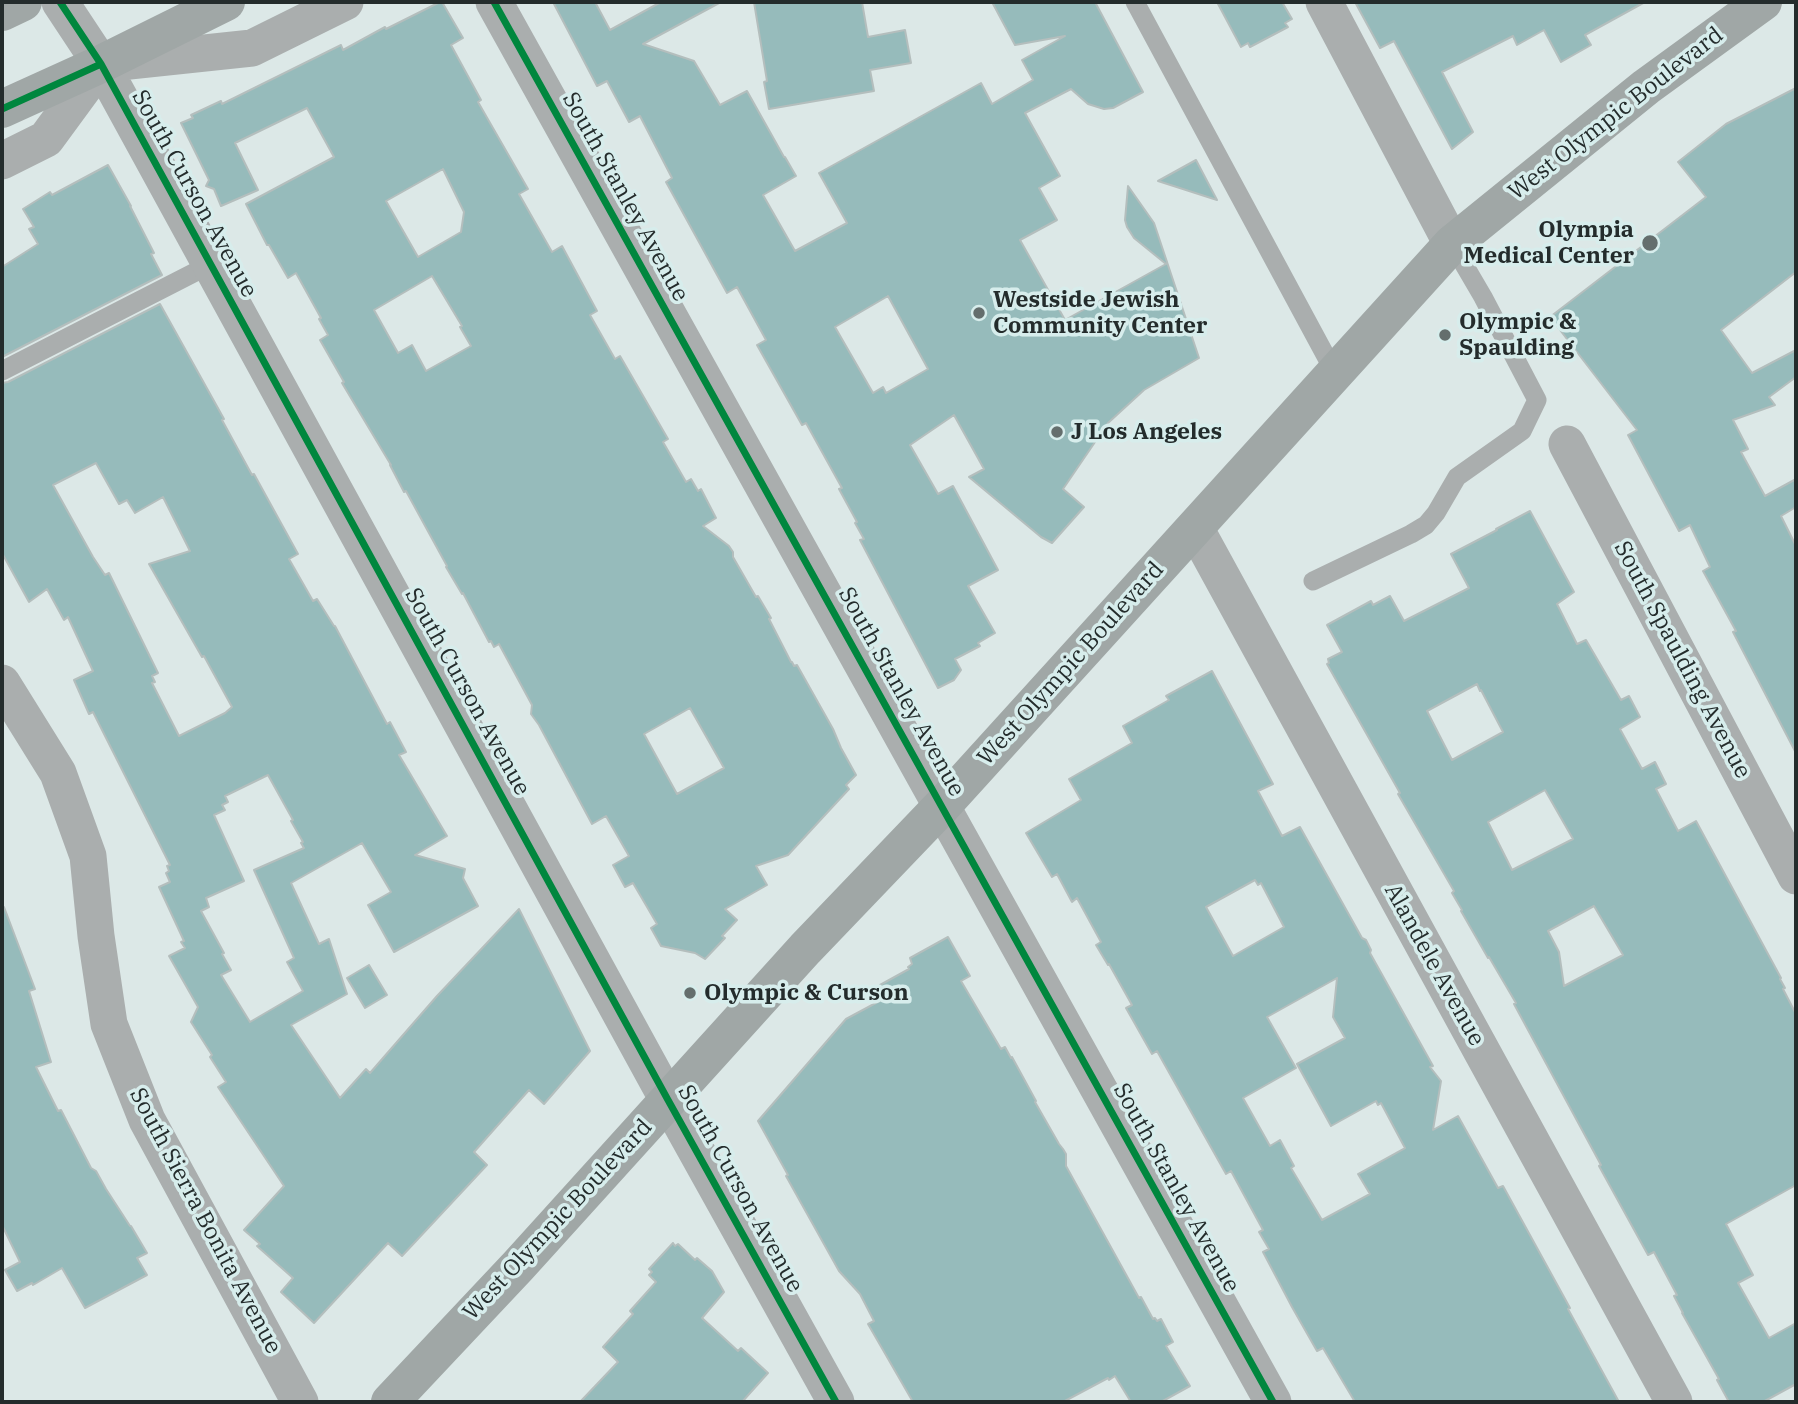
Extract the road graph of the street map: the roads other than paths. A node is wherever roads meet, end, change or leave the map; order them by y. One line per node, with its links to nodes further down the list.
1 (23, 2): 9 (main road)
2 (60, 2): 10 (street, South Curson Avenue)
3 (226, 2): 10 (main road)
4 (345, 2): 10 (street)
5 (494, 2): 21 (street, South Stanley Avenue)
6 (1135, 2): 16 (lane)
7 (1324, 2): 13 (street)
8 (1763, 2): 13 (main road, West Olympic Boulevard)
9 (2, 12)
10 (101, 64): 11 (main road); 12 (street); 14 (street, South Curson Avenue)
11 (2, 109)
12 (2, 161)
13 (1452, 244): 16 (main road, West Olympic Boulevard); 19 (lane)
14 (211, 264): 15 (lane); 23 (street, South Curson Avenue)
15 (2, 371)
16 (1335, 373): 18 (main road, West Olympic Boulevard)
17 (1567, 444): 22 (street, South Spaulding Avenue)
18 (1195, 528): 21 (main road, West Olympic Boulevard); 28 (street, Alandele Avenue)
19 (1313, 581)
20 (2, 683): 24 (street, South Sierra Bonita Avenue)
21 (942, 806): 23 (main road, West Olympic Boulevard); 27 (street, South Stanley Avenue)
22 (1796, 876)
23 (668, 1100): 25 (main road, West Olympic Boulevard); 26 (street, South Curson Avenue)
24 (300, 1402)
25 (390, 1402)
26 (836, 1402)
27 (1273, 1402)
28 (1674, 1402)

